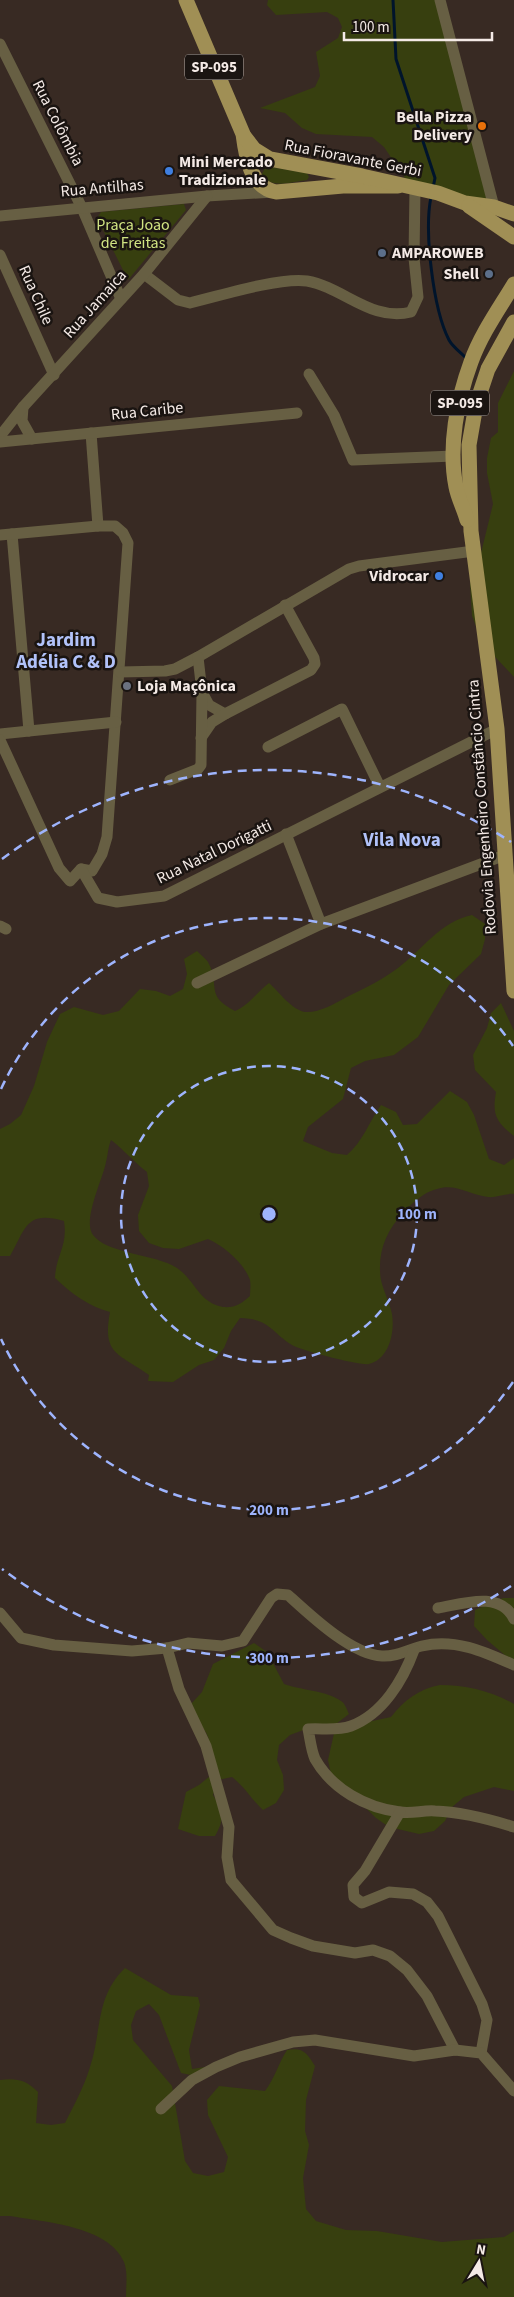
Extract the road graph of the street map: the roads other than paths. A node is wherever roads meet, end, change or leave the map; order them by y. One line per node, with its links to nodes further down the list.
1 (186, 0): 4 (main road, SP-095)
2 (440, 0): 15 (street)
3 (0, 44): 16 (street, Rua Colômbia)
4 (243, 134): 5 (main road, Rua Fioravante Gerbi / SP-095); 7 (main road, SP-095)
5 (270, 159): 6 (main road, Rua Fioravante Gerbi / SP-095); 7 (main road)
6 (314, 167): 8 (main road, Rua Fioravante Gerbi / SP-095); 9 (main road)
7 (254, 176): 11 (main road); 12 (street)
8 (398, 186): 9 (main road, SP-095); 10 (main road, Rua Fioravante Gerbi / SP-095)
9 (309, 189): 11 (main road, SP-095)
10 (419, 189): 14 (main road, Rua Fioravante Gerbi / SP-095); 21 (street)
11 (276, 192): 12 (street, Rua Antilhas)
12 (238, 195): 13 (street, Rua Antilhas)
13 (207, 196): 16 (street, Rua Antilhas); 21 (street, Rua Jamaica)
14 (465, 203): 15 (main road, Rua Fioravante Gerbi / SP-095); 19 (main road, Rua Fioravante Gerbi / SP-095)
15 (494, 207): 17 (main road, Rua Fioravante Gerbi / SP-095)
16 (82, 208): 18 (street, Rua Antilhas); 23 (street, Rua Colômbia)
17 (514, 214)
18 (0, 216)
19 (514, 238)
20 (0, 255): 26 (street, Rua Chile)
21 (144, 274): 23 (street, Rua Jamaica)
22 (514, 284): 33 (main road, Rodovia Engenheiro Constâncio Cintra / SP-095)
23 (121, 299): 26 (street, Rua Jamaica)
24 (514, 322): 35 (main road, Rodovia Engenheiro Constâncio Cintra / SP-095)
25 (309, 374): 33 (street)
26 (54, 375): 27 (street, Rua Jamaica)
27 (23, 407): 30 (street, Rua Jamaica); 31 (street)
28 (297, 412): 29 (street, Rua Caribe)
29 (91, 432): 31 (street, Rua Caribe); 34 (street)
30 (0, 436)
31 (32, 438): 32 (street, Rua Caribe)
32 (0, 442)
33 (454, 456): 35 (main road, Rodovia Engenheiro Constâncio Cintra / SP-095)
34 (98, 526): 36 (street); 41 (street)
35 (471, 531): 38 (main road, Rodovia Engenheiro Constâncio Cintra / SP-095)
36 (12, 534): 37 (street); 46 (street)
37 (0, 535)
38 (474, 551): 39 (street); 45 (main road, Rodovia Engenheiro Constâncio Cintra / SP-095)
39 (285, 606): 40 (street); 43 (street)
40 (198, 657): 41 (street); 42 (street)
41 (120, 672): 44 (street)
42 (202, 692): 43 (street); 48 (street)
43 (225, 714): 48 (street)
44 (116, 722): 46 (street); 55 (street)
45 (497, 729): 52 (street, Rua Natal Dorigatti); 54 (main road, Rodovia Engenheiro Constâncio Cintra / SP-095)
46 (29, 731): 47 (street)
47 (0, 734)
48 (201, 738): 51 (street)
49 (0, 740): 55 (street)
50 (268, 747): 52 (street)
51 (170, 780)
52 (380, 787): 53 (street, Rua Natal Dorigatti)
53 (286, 834): 55 (street, Rua Natal Dorigatti); 57 (street)
54 (506, 855): 56 (main road, Rodovia Engenheiro Constâncio Cintra / SP-095); 57 (street)
55 (81, 869)
56 (510, 875): 59 (main road, Rodovia Engenheiro Constâncio Cintra / SP-095)
57 (321, 924): 58 (street)
58 (197, 983)
59 (514, 991)
60 (438, 1608): 62 (street)
61 (0, 1613): 63 (street)
62 (514, 1619)
63 (167, 1648): 64 (street); 68 (street)
64 (414, 1650): 65 (street); 66 (street)
65 (514, 1665)
66 (400, 1812): 67 (street); 69 (street)
67 (514, 1827)
68 (456, 2050): 69 (street); 71 (street)
69 (481, 2053): 70 (street)
70 (514, 2090)
71 (161, 2109)

